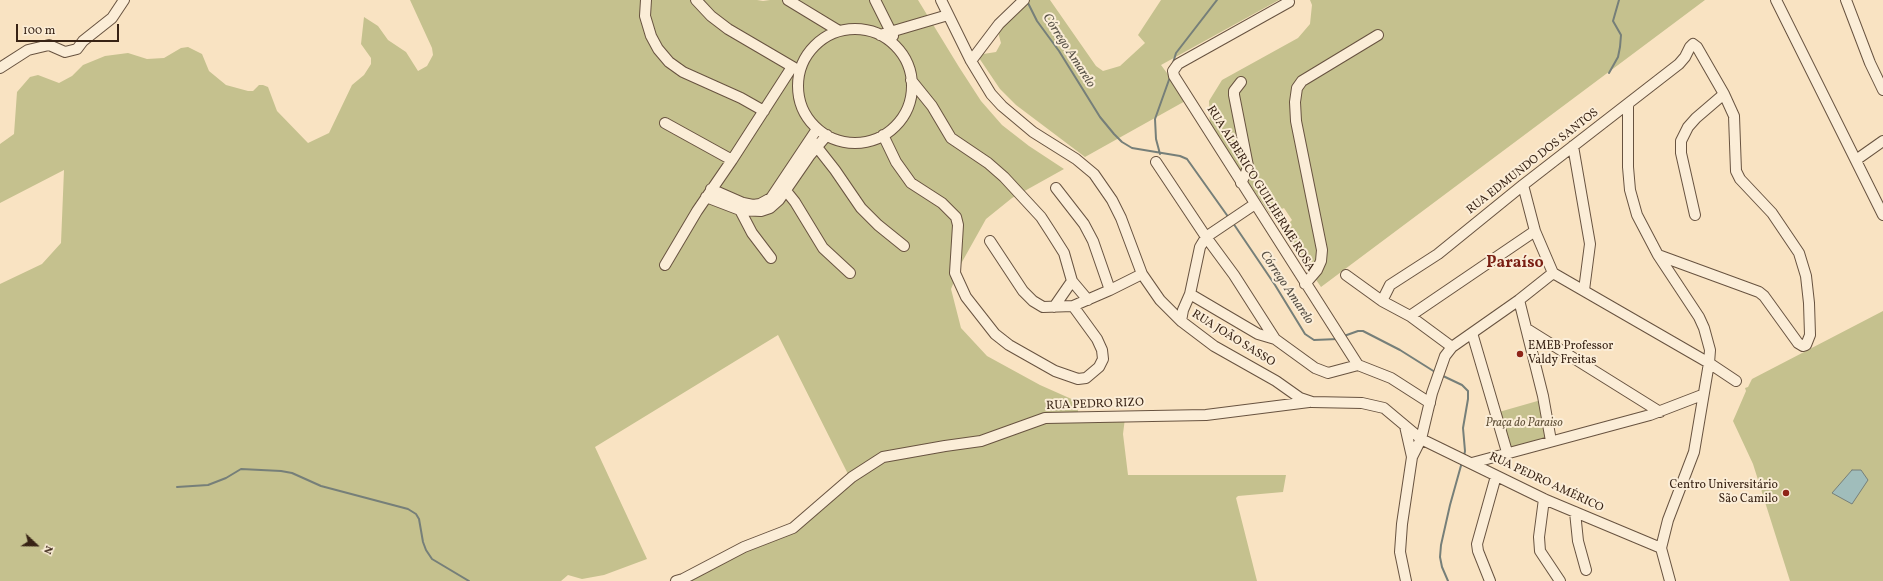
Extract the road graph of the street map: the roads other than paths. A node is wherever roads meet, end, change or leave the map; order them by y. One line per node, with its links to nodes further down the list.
1 (124, 0): 16 (street)
2 (646, 0): 23 (street)
3 (696, 0): 17 (street)
4 (790, 0): 12 (street)
5 (875, 0): 14 (street)
6 (941, 0): 11 (street, RUA JOÃO SASSO)
7 (1776, 0): 32 (street)
8 (1846, 0): 20 (street)
9 (1023, 1): 15 (street)
10 (1289, 2): 34 (street, RUA ALBERICO GUILHERME ROSA)
11 (950, 18): 14 (street); 15 (street, RUA JOÃO SASSO)
12 (839, 31): 14 (street); 17 (street)
13 (1378, 35): 55 (street)
14 (888, 36): 18 (street)
15 (971, 61): 52 (street, RUA JOÃO SASSO)
16 (0, 68)
17 (796, 69): 23 (street); 25 (street)
18 (911, 80): 27 (street); 54 (street)
19 (1241, 82): 34 (street)
20 (1883, 90)
21 (1724, 94): 22 (street, RUA EDMUNDO DOS SANTOS); 41 (street); 47 (street)
22 (1628, 104): 30 (street, RUA EDMUNDO DOS SANTOS); 47 (street)
23 (764, 111): 31 (street)
24 (665, 123): 31 (street)
25 (817, 129): 26 (street); 29 (street)
26 (827, 135): 27 (street); 29 (street)
27 (883, 135): 62 (street)
28 (1883, 141): 32 (street)
29 (813, 142): 36 (street); 46 (street)
30 (1572, 146): 35 (street, RUA EDMUNDO DOS SANTOS); 57 (street)
31 (732, 160): 38 (street)
32 (1856, 160): 42 (street)
33 (1156, 162): 44 (street)
34 (1241, 183): 39 (street, RUA ALBERICO GUILHERME ROSA)
35 (1523, 185): 43 (street); 61 (street, RUA EDMUNDO DOS SANTOS)
36 (783, 187): 38 (street); 40 (street); 50 (street)
37 (1056, 188): 56 (street)
38 (709, 193): 40 (street); 49 (street)
39 (1255, 204): 44 (street); 55 (street, RUA ALBERICO GUILHERME ROSA)
40 (740, 210): 48 (street)
41 (1695, 215)
42 (1883, 215)
43 (1535, 232): 51 (street); 64 (street)
44 (1206, 237): 58 (street); 68 (street)
45 (990, 241): 63 (street)
46 (904, 246)
47 (1658, 255): 70 (street)
48 (771, 258)
49 (665, 265)
50 (850, 273)
51 (1553, 273): 57 (street); 60 (street)
52 (1142, 274): 56 (street); 65 (street, RUA JOÃO SASSO)
53 (1346, 275): 61 (street)
54 (1072, 281): 59 (street); 63 (street)
55 (1305, 284): 71 (street, RUA ALBERICO GUILHERME ROSA)
56 (1110, 290): 59 (street)
57 (1584, 290): 70 (street)
58 (1190, 294): 65 (street); 68 (street)
59 (1088, 300): 62 (street)
60 (1519, 300): 66 (street); 67 (street)
61 (1382, 301): 64 (street)
62 (1073, 306): 63 (street)
63 (1054, 307)
64 (1410, 316): 69 (street)
65 (1181, 321): 74 (street, RUA JOÃO SASSO)
66 (1527, 329): 76 (street); 79 (street)
67 (1472, 333): 69 (street); 80 (street)
68 (1275, 339): 71 (street)
69 (1452, 347): 75 (street)
70 (1709, 363): 72 (street); 73 (street)
71 (1358, 365): 75 (street)
72 (1736, 381)
73 (1702, 395): 76 (street); 86 (street)
74 (1312, 402): 77 (street, RUA JOÃO SASSO); 88 (street, RUA PEDRO RIZO)
75 (1430, 403): 78 (street)
76 (1660, 412): 79 (street)
77 (1405, 426): 78 (street, RUA JOÃO SASSO); 81 (street)
78 (1421, 439): 81 (street); 82 (street, RUA PEDRO AMÉRICO)
79 (1551, 441): 80 (street)
80 (1507, 452): 82 (street)
81 (1412, 456): 89 (street)
82 (1466, 460): 83 (street, RUA PEDRO AMÉRICO)
83 (1496, 476): 84 (street, RUA PEDRO AMÉRICO); 90 (street)
84 (1544, 499): 85 (street, RUA PEDRO AMÉRICO); 91 (street)
85 (1575, 512): 86 (street, RUA PEDRO AMÉRICO); 87 (street)
86 (1661, 548): 92 (street)
87 (1586, 570)
88 (676, 581)
89 (1406, 581)
90 (1490, 581)
91 (1560, 581)
92 (1670, 581)

